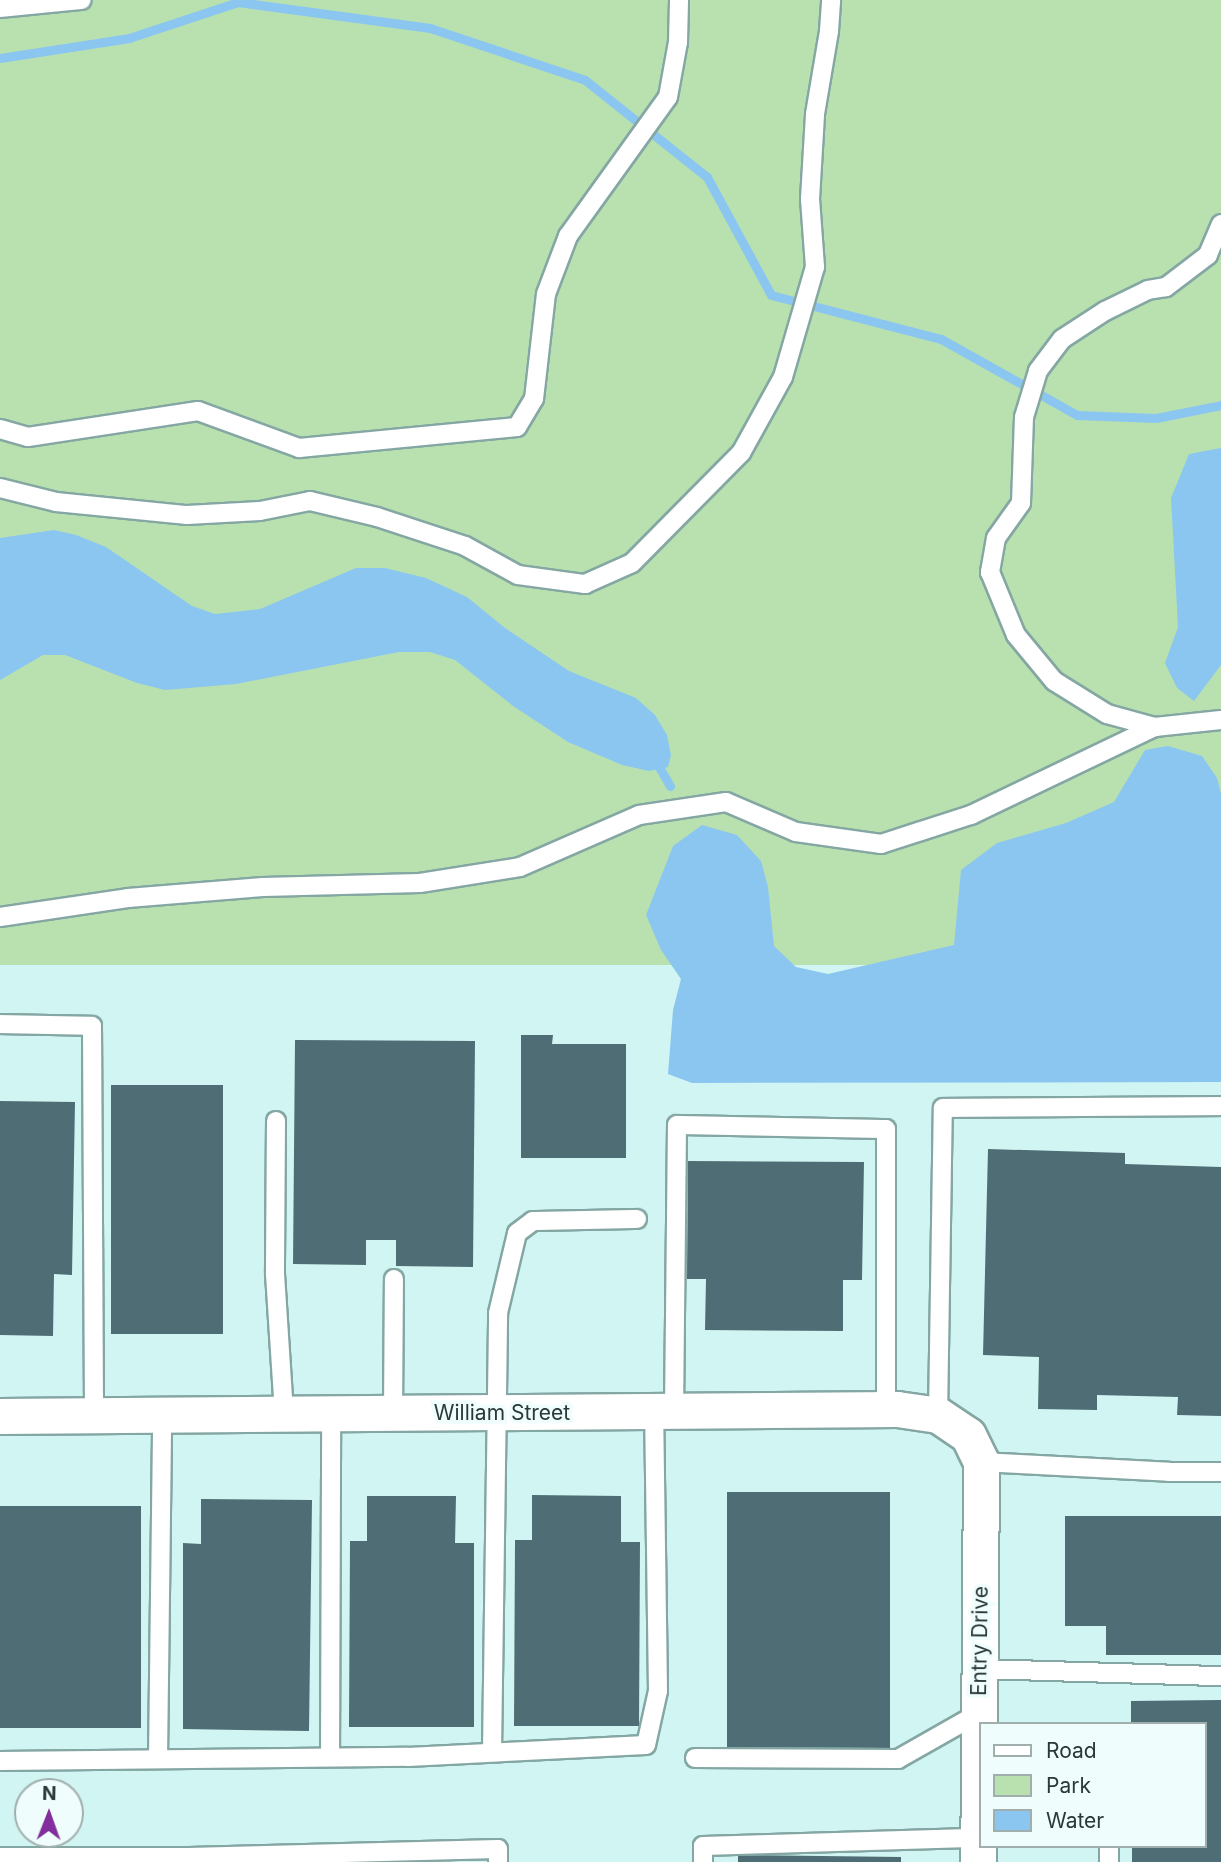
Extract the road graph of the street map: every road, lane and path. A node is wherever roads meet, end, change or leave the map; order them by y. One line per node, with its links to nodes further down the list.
1 (82, 0): 4 (lane)
2 (679, 0): 6 (lane)
3 (831, 0): 7 (lane)
4 (0, 8)
5 (1221, 224): 9 (lane)
6 (0, 429)
7 (0, 488)
8 (1221, 720): 9 (lane)
9 (1155, 727): 10 (lane)
10 (0, 917)
11 (0, 1024): 21 (lane)
12 (1221, 1106): 24 (lane)
13 (276, 1121): 23 (lane)
14 (637, 1219): 19 (lane)
15 (394, 1279): 18 (lane)
16 (886, 1409): 17 (street, William Street); 17 (lane); 24 (street, William Street)
17 (664, 1412): 19 (street, William Street); 31 (lane)
18 (393, 1413): 19 (street, William Street); 20 (street, William Street)
19 (496, 1413): 31 (lane)
20 (331, 1414): 23 (street, William Street); 32 (lane)
21 (94, 1415): 22 (street, William Street); 25 (street, William Street)
22 (162, 1415): 23 (street, William Street); 34 (lane)
23 (284, 1415)
24 (938, 1415): 26 (street, William Street)
25 (0, 1416)
26 (981, 1462): 27 (lane); 28 (street, Entry Drive)
27 (1221, 1472)
28 (980, 1669): 29 (lane); 30 (street, Entry Drive)
29 (1221, 1676)
30 (979, 1713): 33 (lane); 36 (street, Entry Drive)
31 (492, 1752): 32 (lane)
32 (330, 1757): 34 (lane)
33 (695, 1758)
34 (158, 1759): 35 (lane)
35 (0, 1761)
36 (978, 1850): 41 (lane)
37 (0, 1857): 39 (lane)
38 (341, 1857): 39 (lane); 40 (lane)
39 (189, 1860)
40 (498, 1862)
41 (703, 1862)

